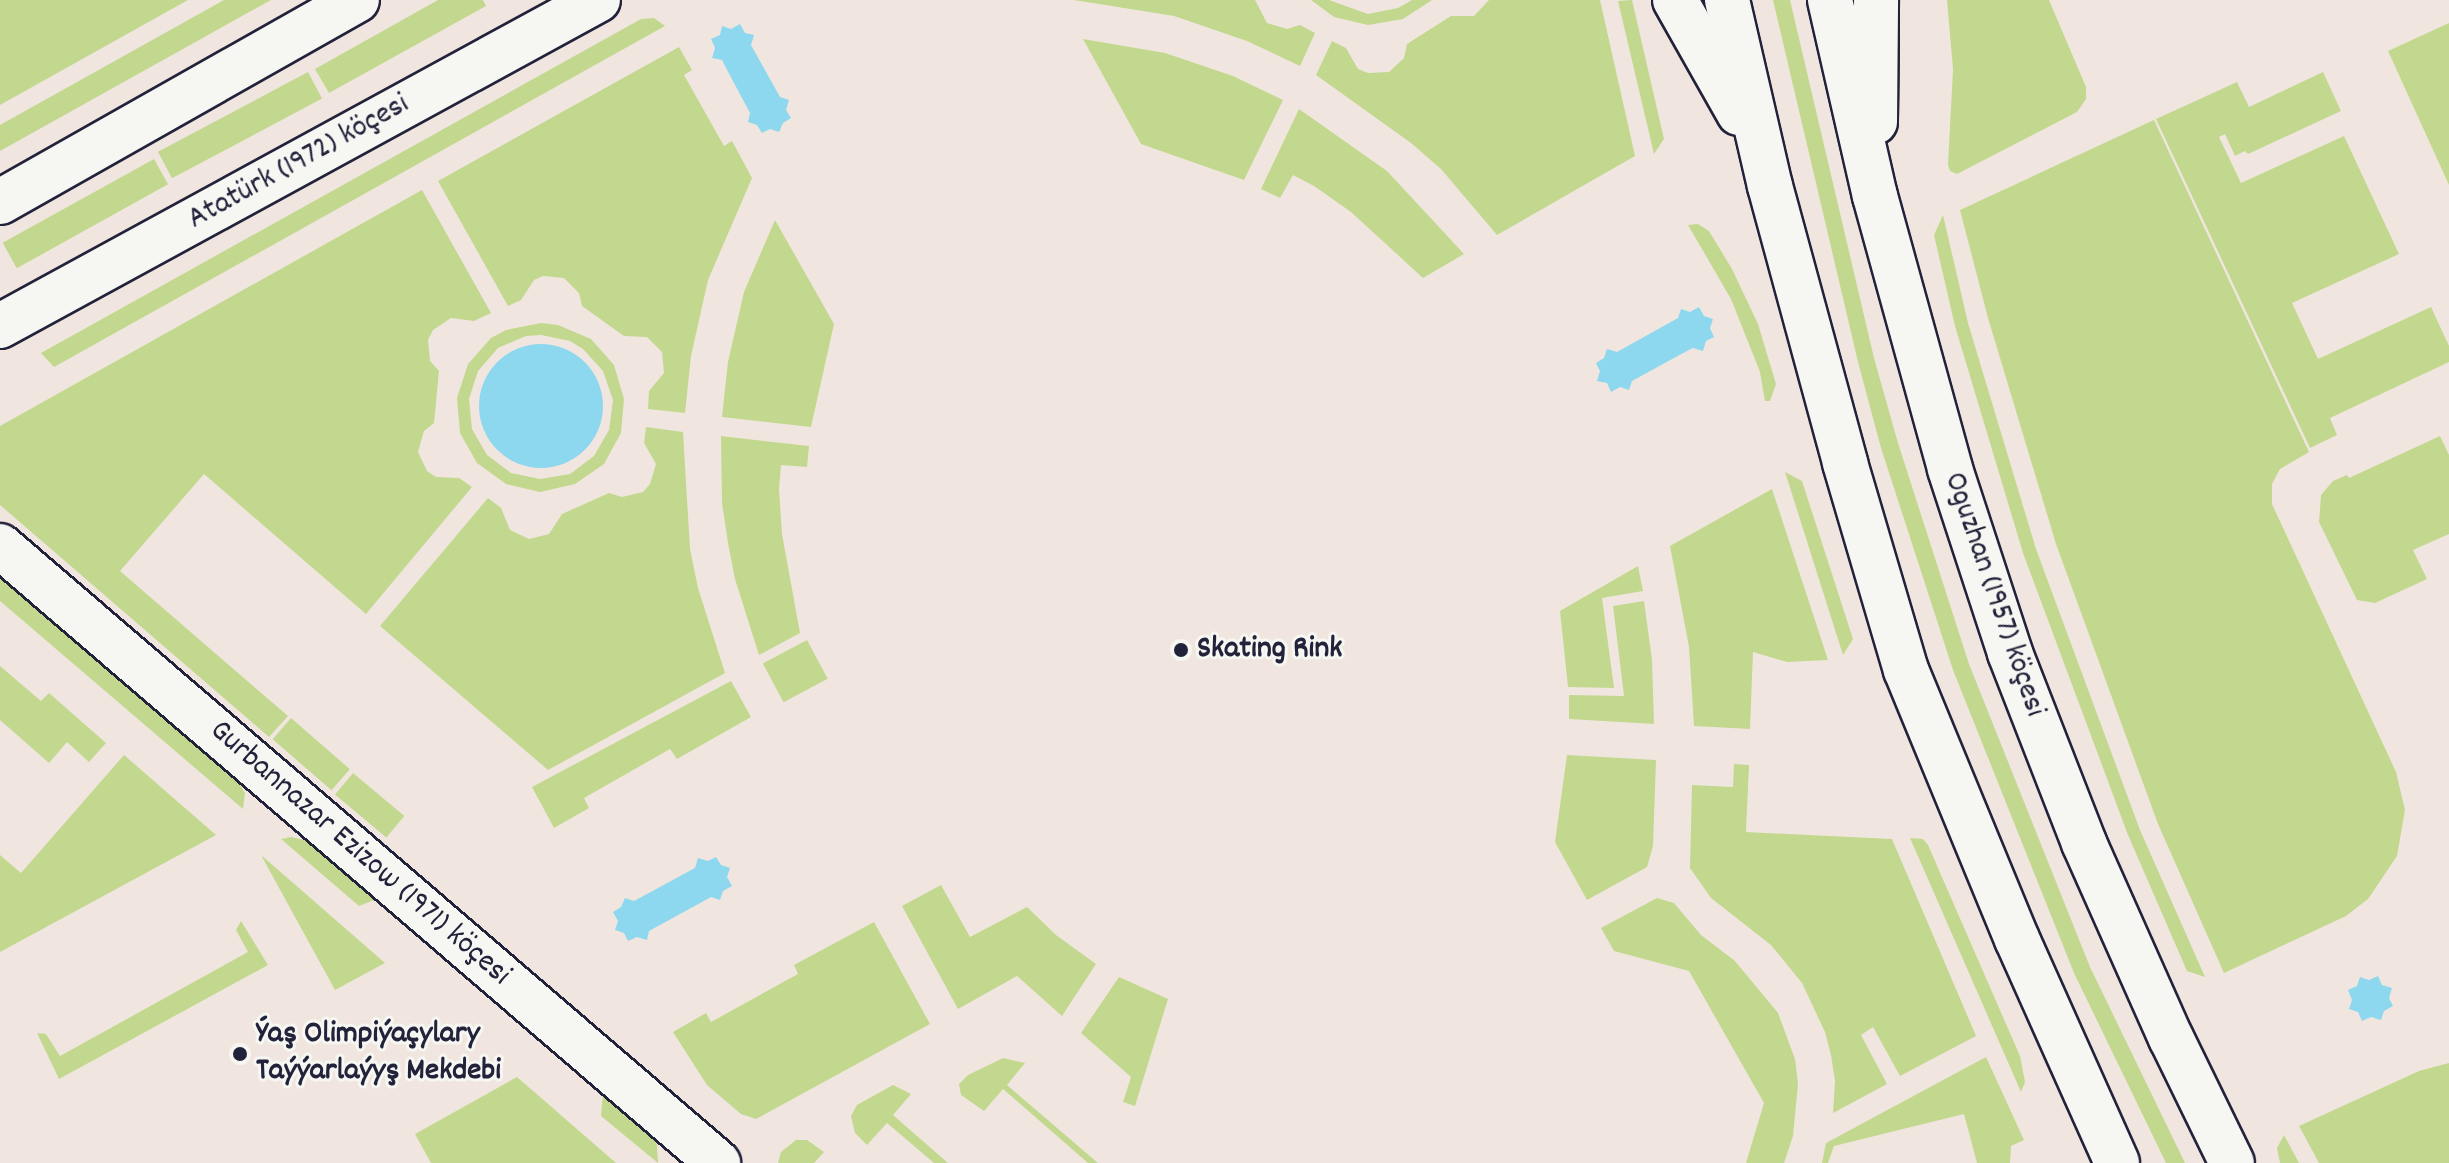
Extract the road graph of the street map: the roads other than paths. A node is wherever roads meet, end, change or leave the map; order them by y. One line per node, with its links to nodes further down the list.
1 (357, 0): 9 (main road)
2 (598, 0): 10 (main road, Atatürk (1972) köçesi)
3 (1675, 0): 7 (main road)
4 (1727, 0): 7 (main road)
5 (1830, 0): 8 (main road, Oguzhan (1957) köçesi)
6 (1876, 0): 8 (main road)
7 (1761, 152): 13 (main road)
8 (1875, 196): 14 (main road, Oguzhan (1957) köçesi)
9 (0, 202)
10 (0, 326)
11 (0, 546): 12 (main road, Gurbannazar Ezizow (1971) köçesi)
12 (718, 1163)
13 (2117, 1163)
14 (2232, 1163)

